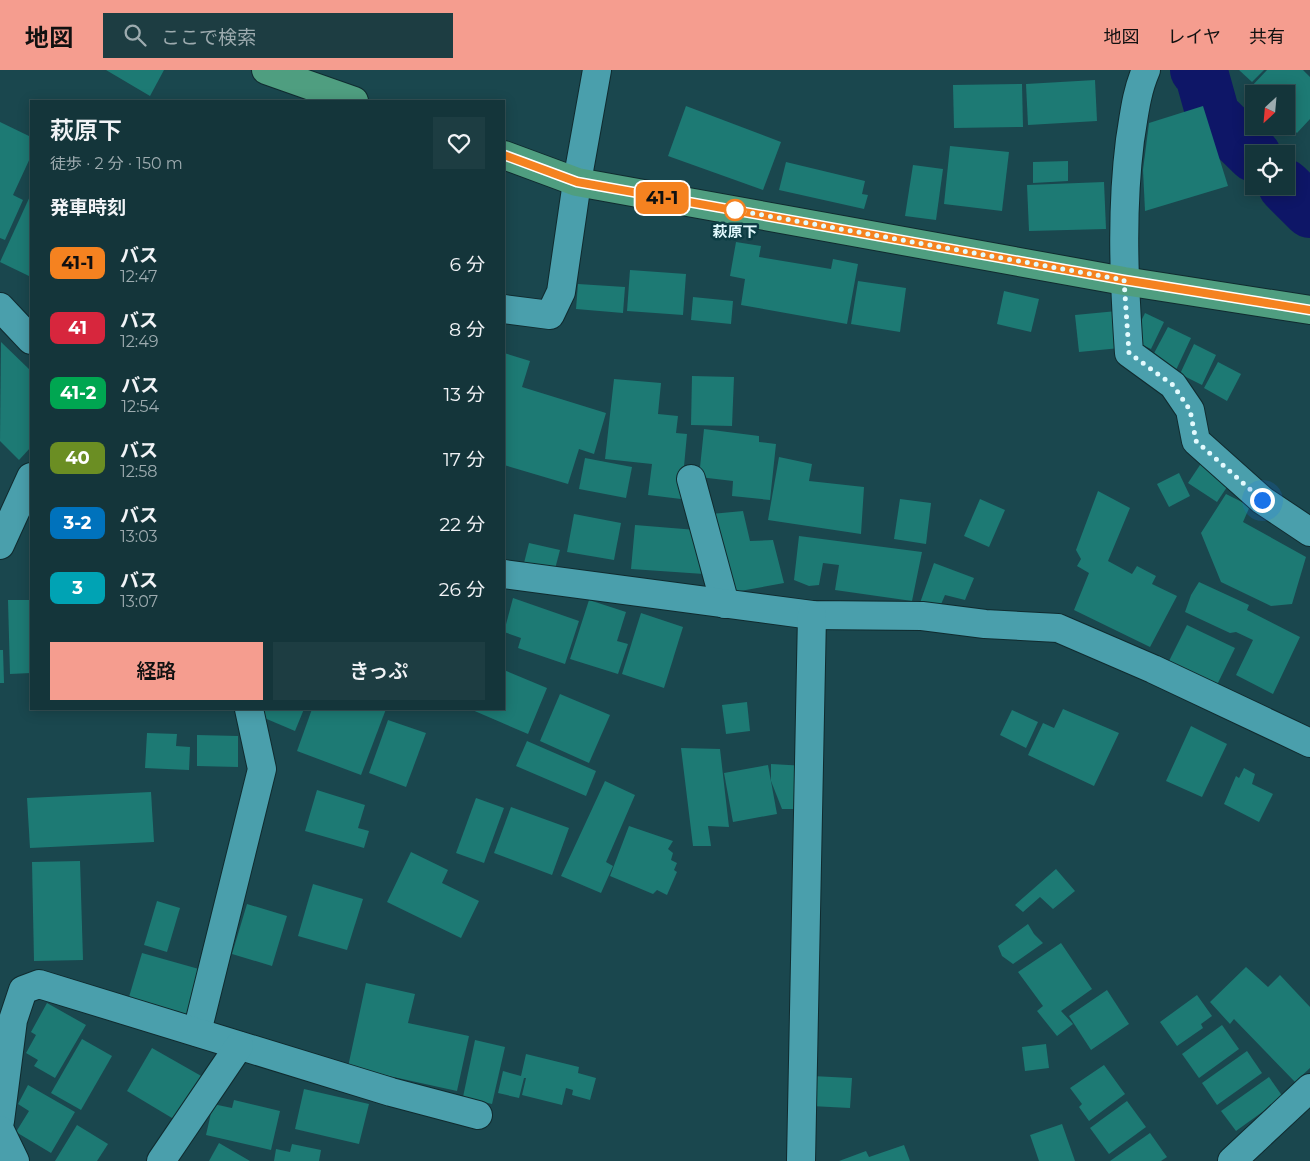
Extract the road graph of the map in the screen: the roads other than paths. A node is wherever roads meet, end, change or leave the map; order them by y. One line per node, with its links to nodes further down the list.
1 (266, 70): 4 (main road)
2 (597, 70): 6 (street)
3 (1146, 70): 7 (street)
4 (351, 100)
5 (505, 155): 6 (main road)
6 (577, 182): 7 (main road); 9 (street)
7 (1124, 280): 10 (main road); 14 (street)
8 (0, 307): 11 (street)
9 (505, 309)
10 (1310, 310)
11 (30, 339)
12 (30, 479): 15 (street)
13 (691, 479): 17 (street)
14 (1310, 532)
15 (0, 545)
16 (505, 574): 17 (street)
17 (725, 604): 18 (street)
18 (812, 615): 20 (street); 30 (street)
19 (249, 710): 22 (street)
20 (1310, 743)
21 (6, 1020): 22 (street); 26 (street)
22 (197, 1032): 23 (street)
23 (240, 1046): 25 (street); 29 (street)
24 (1306, 1101): 31 (street)
25 (478, 1115)
26 (0, 1121)
27 (0, 1130): 28 (street)
28 (15, 1161)
29 (161, 1161)
30 (801, 1161)
31 (1232, 1161)

